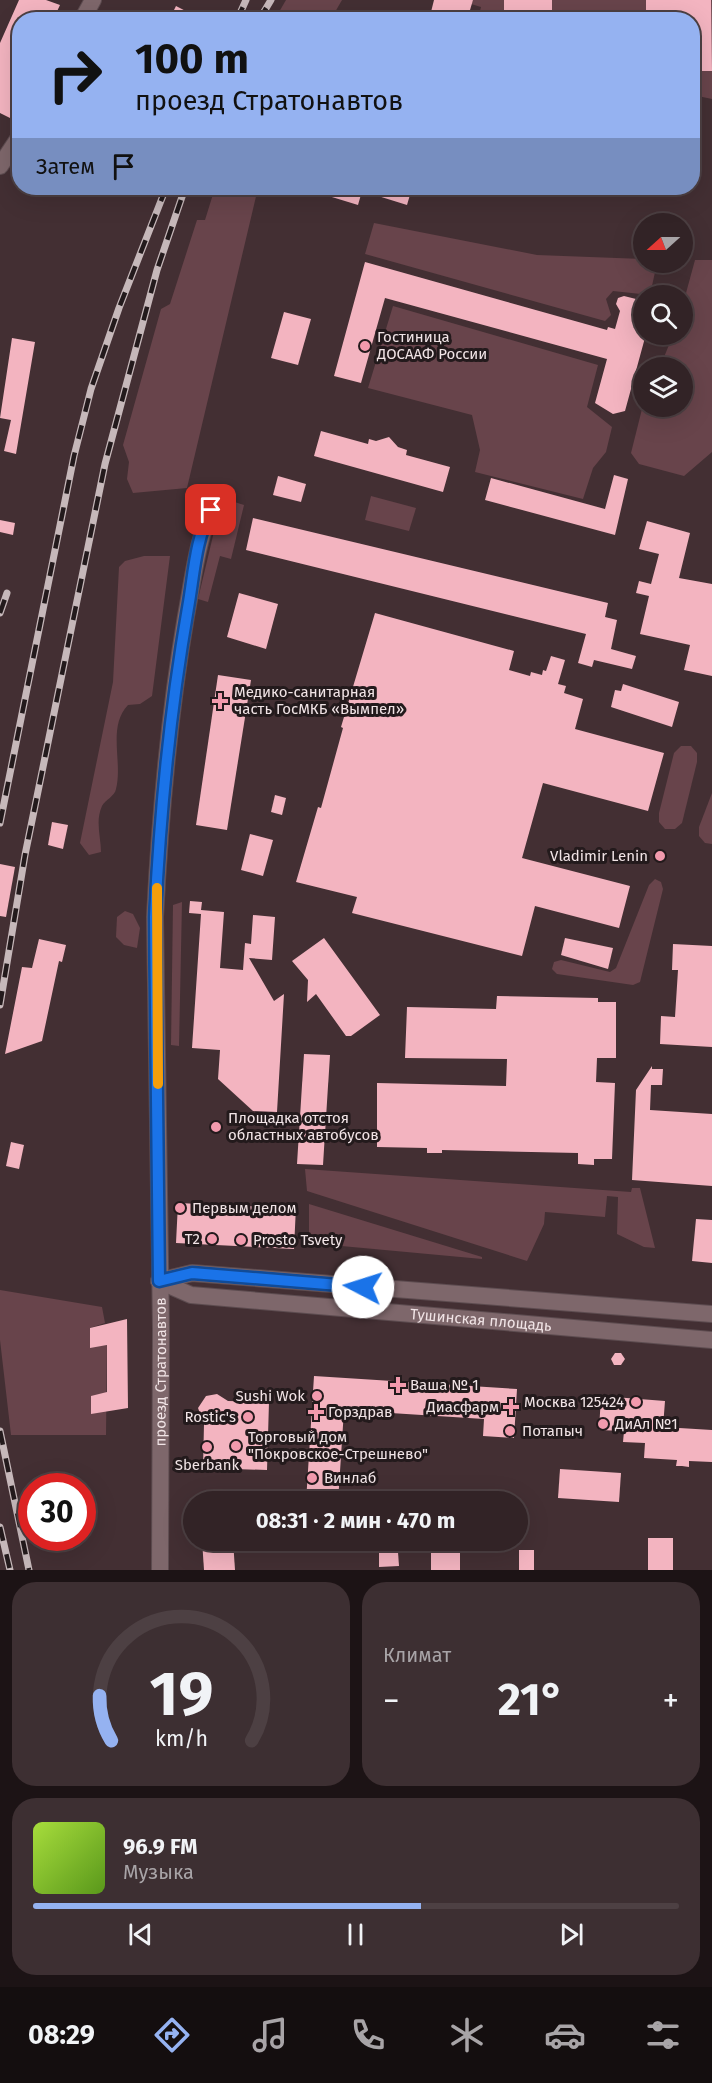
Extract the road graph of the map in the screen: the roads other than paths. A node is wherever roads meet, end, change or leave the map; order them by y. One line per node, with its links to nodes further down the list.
1 (12, 148): 2 (street)
2 (0, 166)
3 (217, 497): 4 (street, проезд Стратонавтов)
4 (159, 1281): 5 (street, Тушинская площадь); 6 (street, Тушинская площадь); 7 (street, проезд Стратонавтов)
5 (712, 1314)
6 (712, 1340)
7 (160, 1570)

